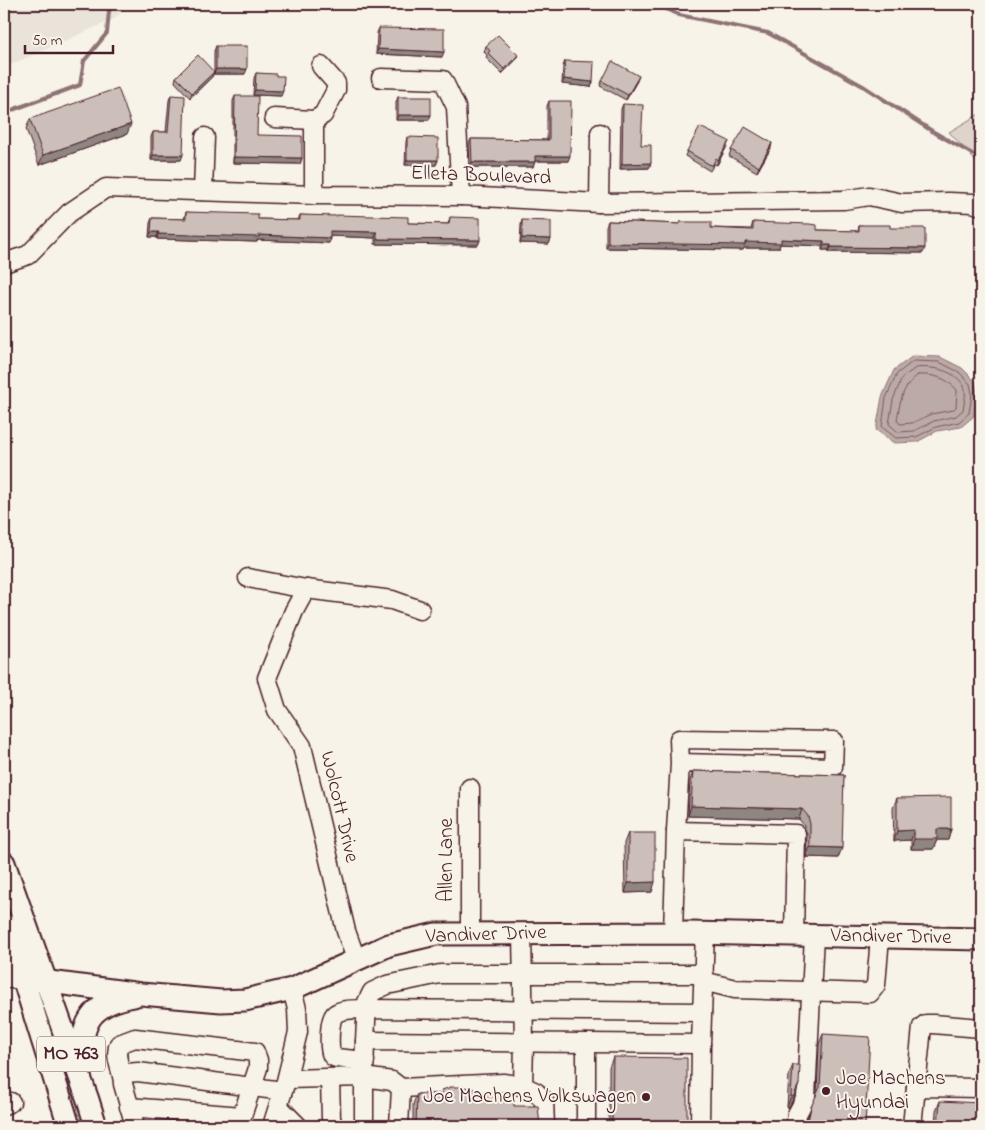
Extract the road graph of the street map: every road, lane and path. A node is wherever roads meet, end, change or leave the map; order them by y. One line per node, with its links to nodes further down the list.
1 (321, 66): 4 (street)
2 (381, 78): 9 (street)
3 (274, 118): 4 (street)
4 (314, 120): 8 (street)
5 (600, 133): 10 (street)
6 (205, 137): 7 (street)
7 (203, 191): 8 (street, Elleta Boulevard); 12 (street, Elleta Boulevard)
8 (314, 195): 9 (street, Elleta Boulevard)
9 (461, 196): 10 (street, Elleta Boulevard)
10 (599, 203): 11 (street, Elleta Boulevard)
11 (981, 206)
12 (4, 264)
13 (248, 578): 14 (street)
14 (306, 589): 15 (street); 28 (street, Wolcott Drive)
15 (420, 610)
16 (680, 763): 16 (street); 18 (street)
17 (470, 788): 21 (street, Allen Lane)
18 (676, 831): 23 (street); 25 (street)
19 (4, 864): 32 (main road, MO 763)
20 (4, 924): 30 (main road, MO 763)
21 (470, 932): 22 (main road, Vandiver Drive); 28 (main road, Vandiver Drive)
22 (522, 933): 23 (main road, Vandiver Drive); 29 (street)
23 (673, 933): 24 (main road, Vandiver Drive)
24 (705, 933): 25 (main road, Vandiver Drive); 31 (street)
25 (804, 935): 26 (main road, Vandiver Drive); 34 (street)
26 (880, 937): 27 (main road, Vandiver Drive); 34 (street)
27 (981, 939)
28 (356, 959): 33 (main road, Vandiver Drive)
29 (522, 975): 31 (street); 36 (street); 37 (street)
30 (14, 977): 32 (main road, Vandiver Drive); 56 (main road, MO 763)
31 (703, 978): 34 (street); 38 (street)
32 (45, 981): 35 (main road, Vandiver Drive); 45 (main road, MO 763)
33 (292, 989): 35 (main road, Vandiver Drive); 53 (street)
34 (811, 991): 67 (street)
35 (142, 994): 45 (main road)
36 (366, 1009): 37 (street); 40 (street); 44 (street)
37 (523, 1011): 38 (street); 41 (street)
38 (702, 1012): 43 (street)
39 (981, 1028): 50 (street)
40 (365, 1041): 41 (street); 44 (street)
41 (524, 1042): 42 (street); 48 (street)
42 (586, 1043): 43 (street); 65 (street)
43 (701, 1044): 66 (street)
44 (364, 1069): 47 (street); 51 (street); 62 (street)
45 (79, 1075): 57 (main road, MO 763)
46 (123, 1077): 49 (street); 49 (street); 54 (street)
47 (330, 1078): 53 (street); 61 (street)
48 (523, 1086): 51 (street); 64 (street)
49 (251, 1087): 53 (street); 55 (street)
50 (916, 1087): 52 (street); 68 (street)
51 (401, 1088): 63 (street)
52 (981, 1088)
53 (283, 1092): 59 (street); 60 (street)
54 (129, 1106): 55 (street); 58 (street)
55 (239, 1121)
56 (69, 1126)
57 (96, 1126)
58 (134, 1126)
59 (272, 1126)
60 (298, 1126)
61 (334, 1126)
62 (364, 1126)
63 (399, 1126)
64 (545, 1126)
65 (586, 1126)
66 (700, 1126)
67 (795, 1126)
68 (912, 1126)

